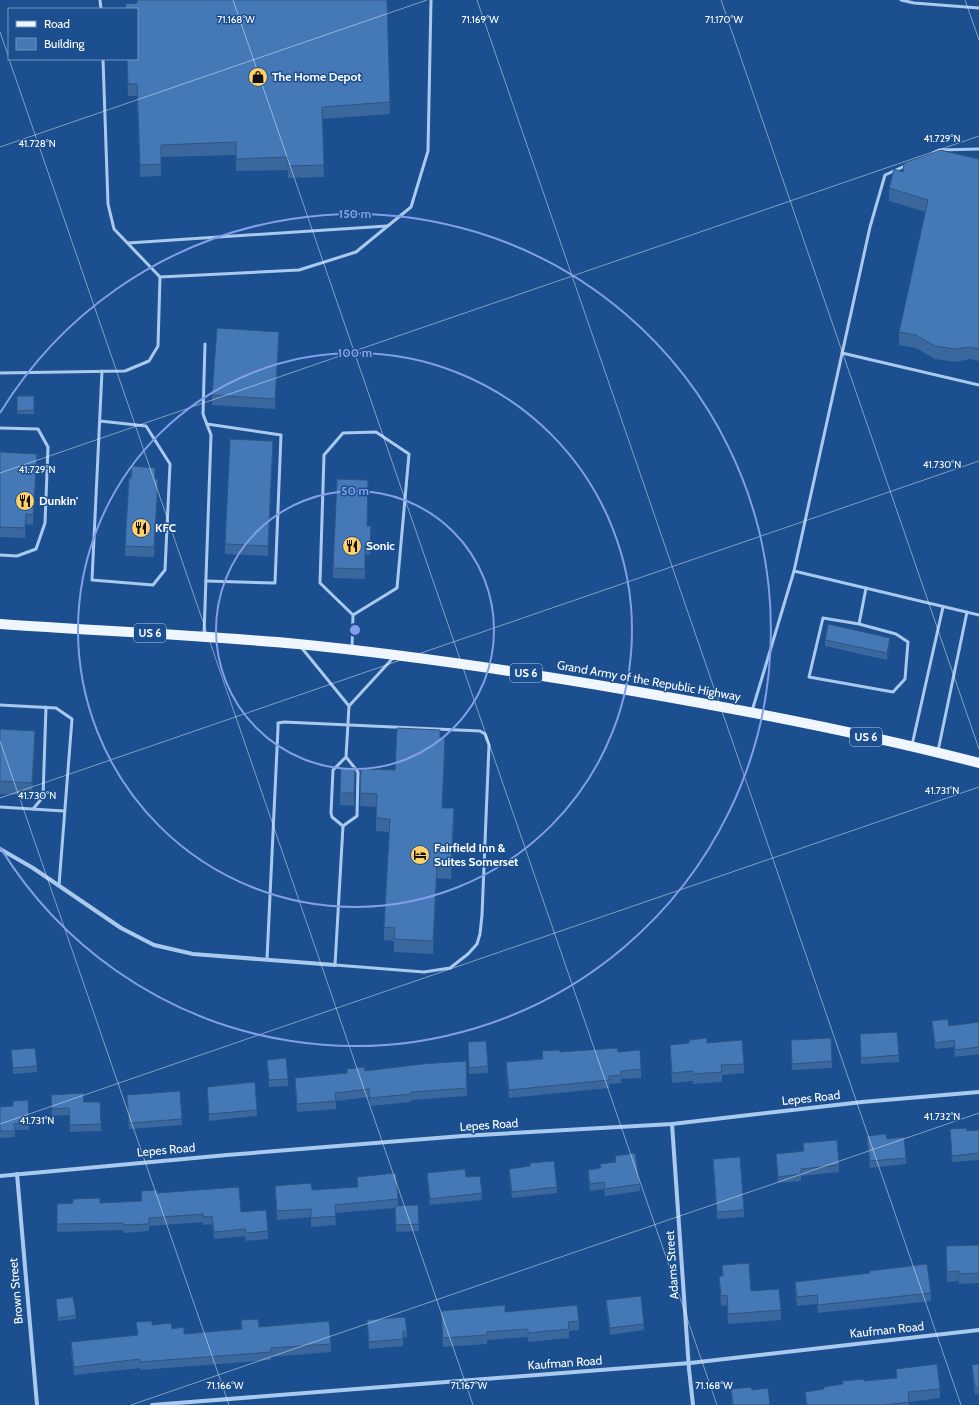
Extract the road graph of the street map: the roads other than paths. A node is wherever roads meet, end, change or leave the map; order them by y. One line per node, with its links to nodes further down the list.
1 (431, 0): 8 (lane)
2 (901, 0): 3 (lane)
3 (979, 8)
4 (103, 60): 9 (lane)
5 (979, 149): 6 (lane)
6 (926, 157)
7 (912, 163): 12 (lane)
8 (388, 226): 9 (lane); 10 (lane)
9 (128, 243): 10 (lane)
10 (160, 277): 13 (lane)
11 (205, 344): 17 (lane)
12 (842, 353): 15 (lane); 20 (lane)
13 (102, 371): 14 (lane); 16 (lane)
14 (0, 373)
15 (979, 385)
16 (100, 421): 16 (lane)
17 (207, 424): 21 (lane); 21 (lane)
18 (0, 428): 19 (lane)
19 (0, 554)
20 (794, 571): 22 (lane); 36 (lane)
21 (206, 581): 29 (lane)
22 (866, 588): 23 (lane); 28 (lane)
23 (943, 606): 24 (lane); 38 (lane)
24 (967, 612): 26 (lane); 39 (lane)
25 (353, 615): 25 (lane); 31 (lane)
26 (979, 615)
27 (0, 624): 29 (main road, Grand Army of the Republic Highway / US 6)
28 (859, 624): 28 (lane)
29 (204, 637): 30 (main road, Grand Army of the Republic Highway / US 6)
30 (299, 644): 31 (main road, Grand Army of the Republic Highway / US 6); 34 (lane)
31 (352, 650): 32 (main road, Grand Army of the Republic Highway / US 6)
32 (395, 655): 34 (lane); 36 (main road, Grand Army of the Republic Highway / US 6)
33 (0, 705): 35 (lane)
34 (349, 706): 37 (lane)
35 (46, 707): 43 (lane); 44 (lane)
36 (752, 712): 38 (main road, Grand Army of the Republic Highway / US 6)
37 (348, 725): 40 (lane); 48 (lane); 49 (lane)
38 (912, 747): 39 (main road, Grand Army of the Republic Highway / US 6)
39 (937, 753): 41 (main road, Grand Army of the Republic Highway / US 6)
40 (346, 757): 45 (lane); 45 (lane)
41 (979, 763)
42 (0, 807): 43 (lane)
43 (33, 809): 44 (lane)
44 (64, 811): 47 (lane)
45 (343, 826): 49 (lane)
46 (0, 849): 47 (street)
47 (59, 886): 48 (street)
48 (267, 959): 49 (street)
49 (335, 965)
50 (979, 1092): 51 (street, Lepes Road)
51 (672, 1124): 52 (street, Lepes Road); 55 (street, Adams Street)
52 (17, 1174): 53 (street, Lepes Road); 56 (street, Brown Street)
53 (0, 1176)
54 (979, 1330): 55 (street, Kaufman Road)
55 (689, 1363): 57 (street, Kaufman Road); 58 (street, Adams Street)
56 (37, 1405)
57 (152, 1405)
58 (693, 1405)

